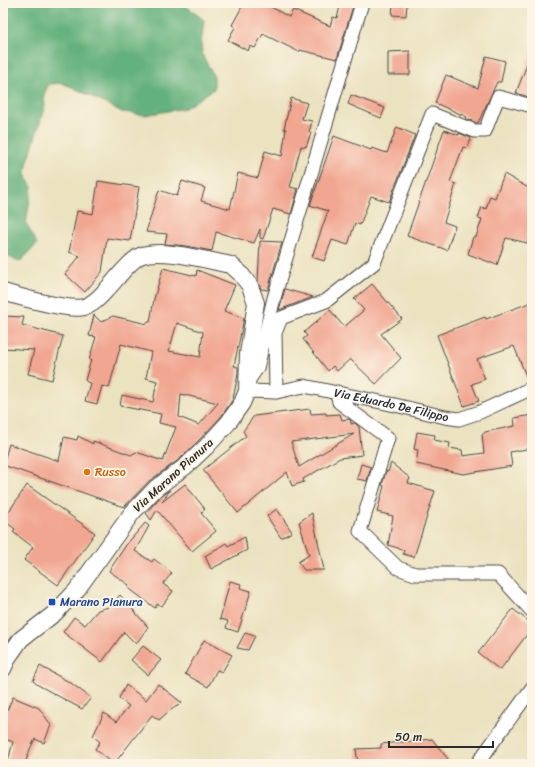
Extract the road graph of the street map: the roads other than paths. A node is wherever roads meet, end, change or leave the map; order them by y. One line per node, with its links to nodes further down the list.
1 (362, 3): 4 (street)
2 (532, 106): 6 (street)
3 (3, 292): 4 (street, Via Marano Pianura)
4 (247, 386): 6 (street, Via Eduardo De Filippo); 9 (street, Via Marano Pianura)
5 (532, 388): 7 (street, Via Eduardo De Filippo)
6 (276, 392): 7 (street, Via Eduardo De Filippo)
7 (337, 392): 8 (street)
8 (532, 611)
9 (3, 668)
10 (532, 688): 11 (street)
11 (477, 764)

